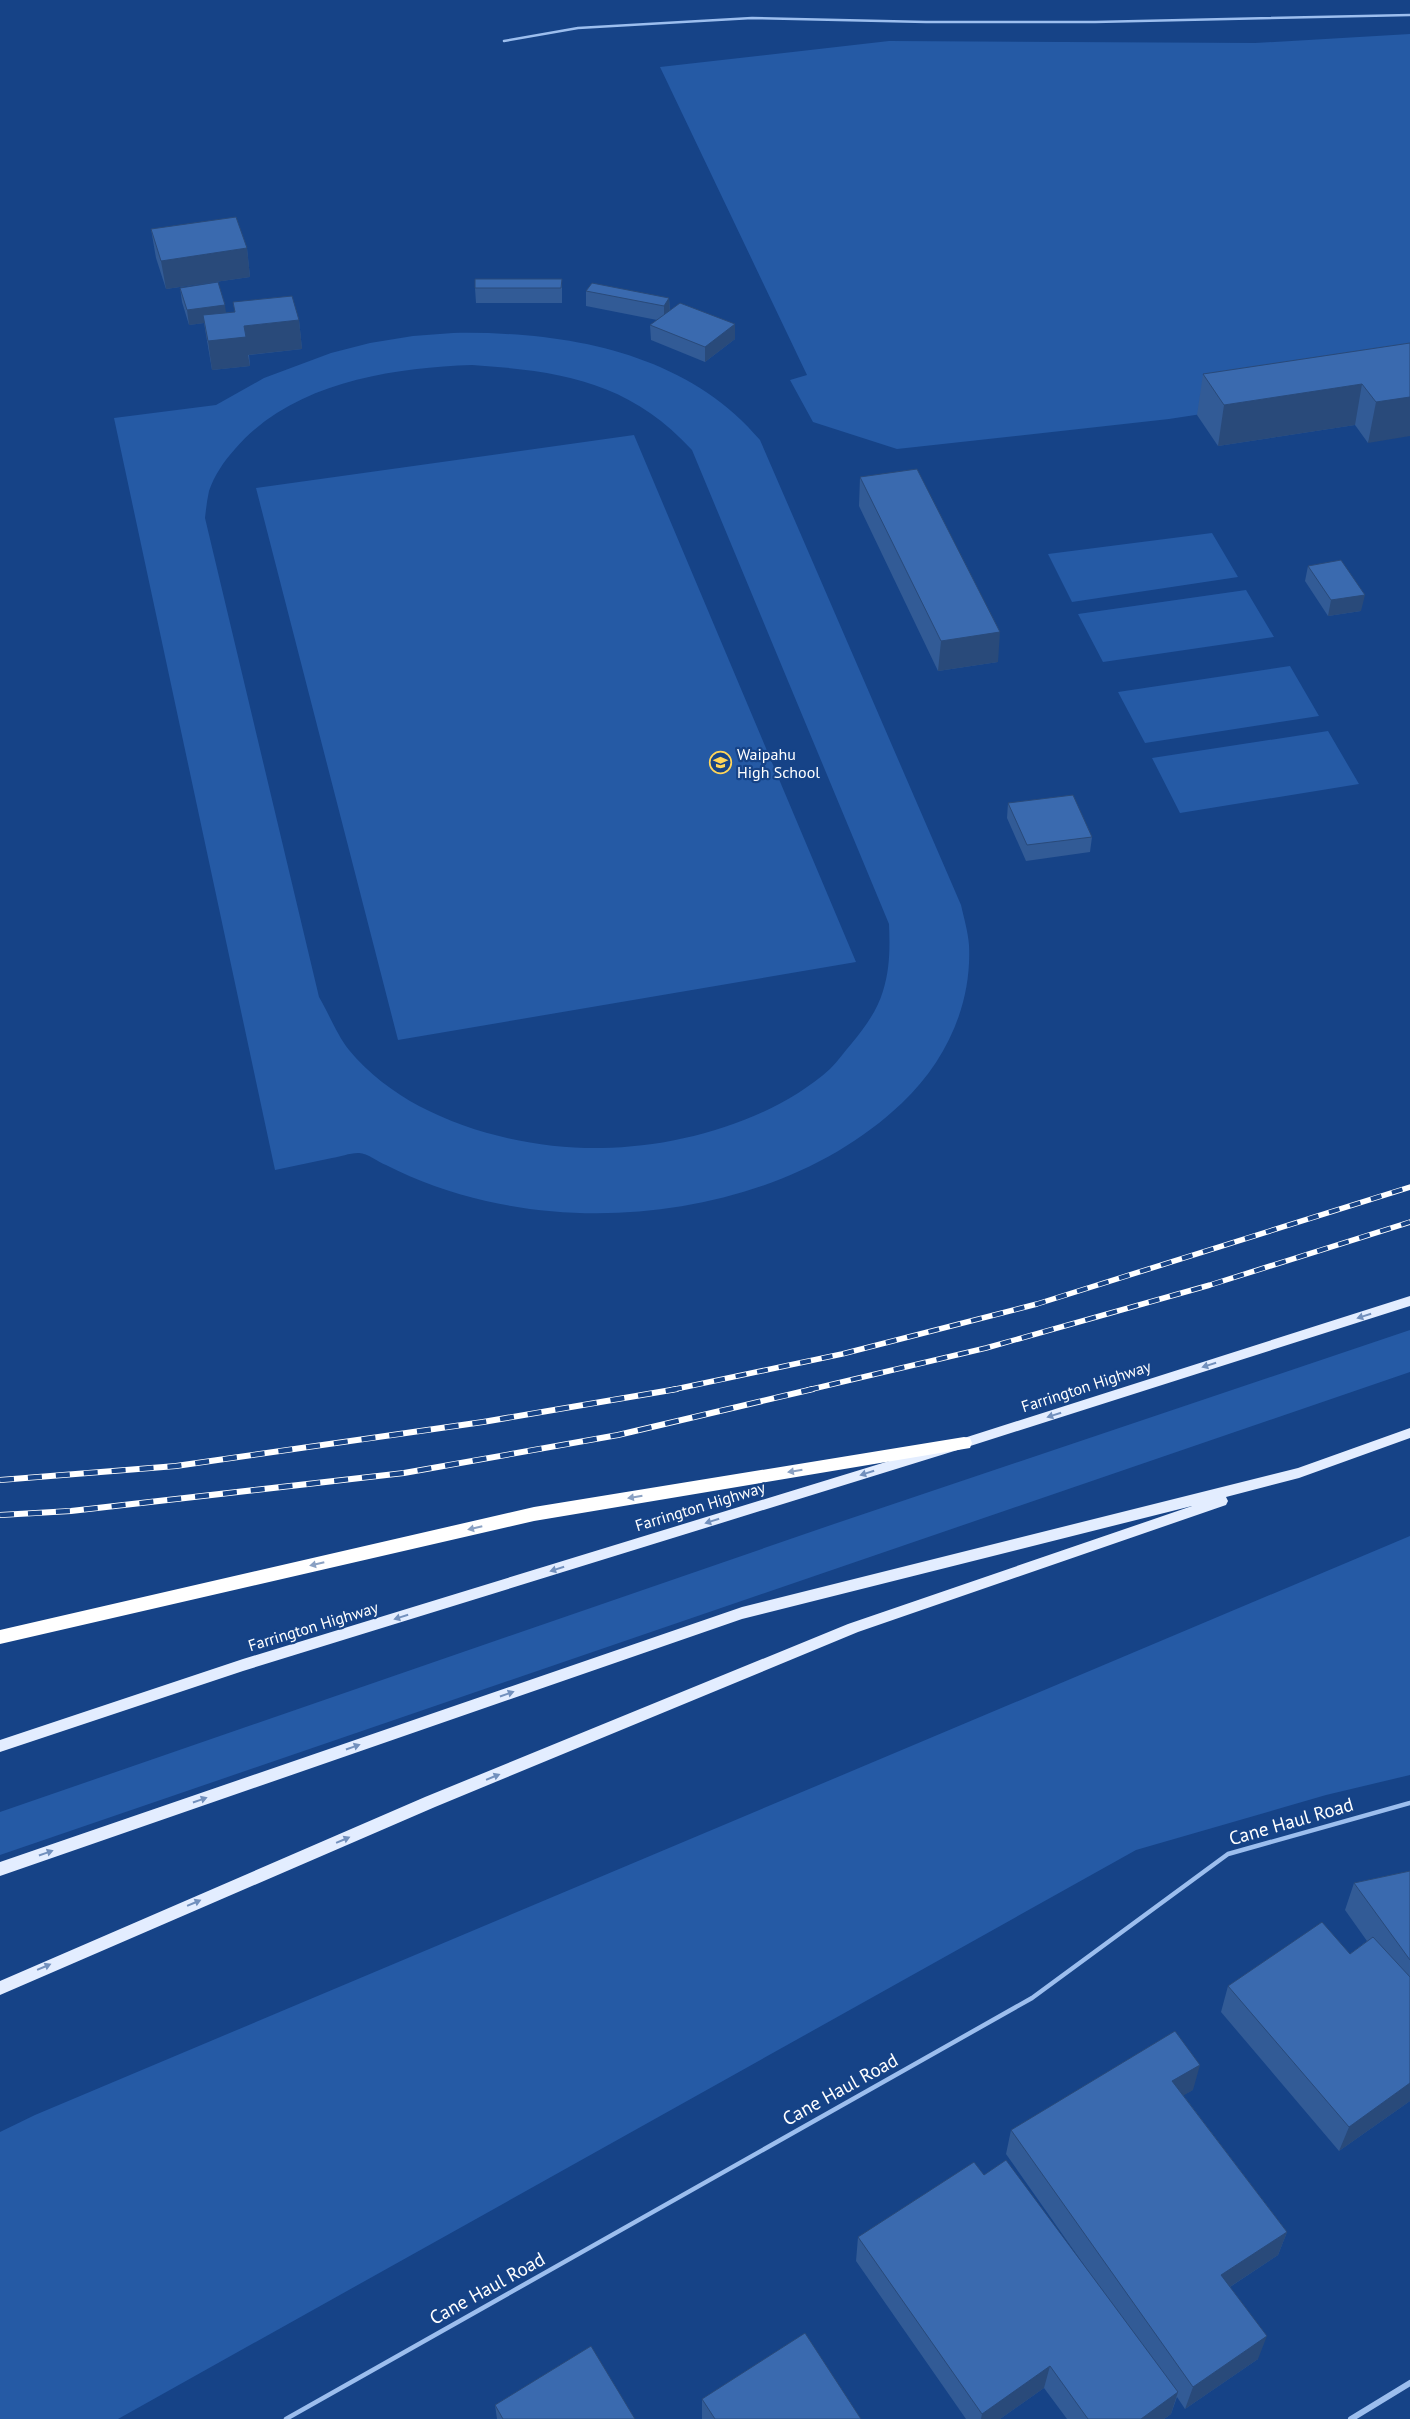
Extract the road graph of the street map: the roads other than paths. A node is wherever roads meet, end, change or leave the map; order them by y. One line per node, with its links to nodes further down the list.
1 (1410, 16): 2 (lane)
2 (504, 41)
3 (1410, 1301): 5 (main road, Farrington Highway, one-way to 5)
4 (1410, 1433): 6 (main road)
5 (964, 1443): 7 (highway, one-way to 7); 8 (main road, Farrington Highway, one-way to 8)
6 (1299, 1473): 10 (main road, one-way to 6); 11 (main road, one-way to 6)
7 (0, 1637)
8 (0, 1746)
9 (1410, 1804): 13 (lane, Cane Haul Road)
10 (0, 1869)
11 (0, 1988)
12 (1410, 2382): 14 (street)
13 (286, 2419)
14 (1351, 2419)

